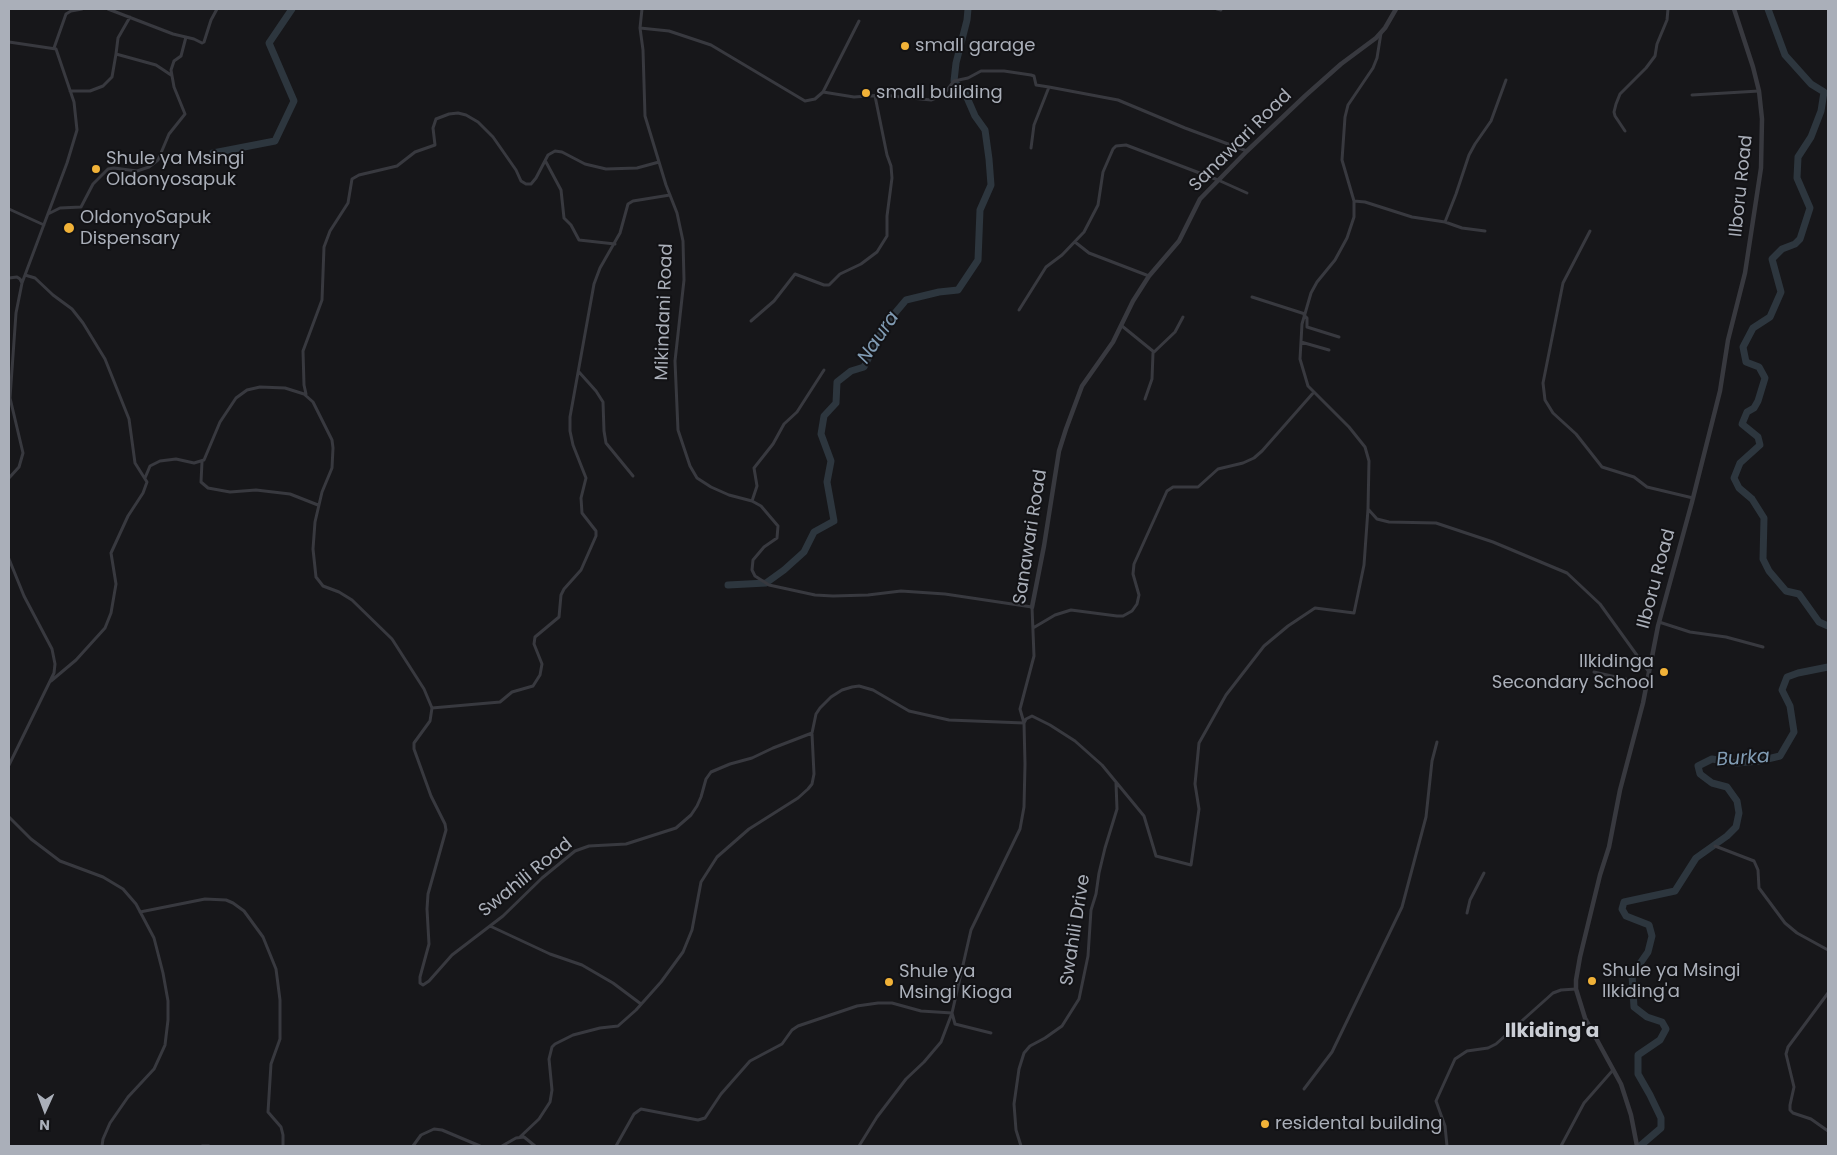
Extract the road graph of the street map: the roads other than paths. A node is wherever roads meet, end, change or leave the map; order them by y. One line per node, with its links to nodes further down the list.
1 (82, 9): 14 (street)
2 (108, 9): 8 (street)
3 (216, 9): 12 (street)
4 (642, 9): 10 (street, Mikindani Road)
5 (1396, 9): 11 (street, Sanawari Road)
6 (1668, 9): 24 (street)
7 (1734, 9): 20 (street, Ilboru Road)
8 (130, 17): 12 (street); 15 (street)
9 (859, 21): 21 (street)
10 (640, 28): 21 (street); 28 (street, Mikindani Road)
11 (1381, 33): 26 (street, Sanawari Road); 32 (street)
12 (186, 37): 16 (street)
13 (9, 42): 14 (street)
14 (54, 48): 19 (street)
15 (116, 54): 16 (street); 19 (street)
16 (172, 75): 34 (street)
17 (1506, 80): 35 (street)
18 (1049, 86): 23 (street); 25 (street); 26 (street)
19 (70, 91): 34 (street)
20 (1759, 91): 22 (street); 64 (street, Ilboru Road)
21 (824, 92): 23 (street)
22 (1692, 95)
23 (875, 96): 49 (street)
24 (1625, 131)
25 (1031, 148)
26 (1247, 151): 29 (street, Sanawari Road)
27 (546, 162): 28 (street); 40 (street); 58 (street)
28 (660, 162): 31 (street, Mikindani Road)
29 (1218, 180): 30 (street); 39 (street); 42 (street, Sanawari Road)
30 (1247, 193)
31 (670, 195): 40 (street); 65 (street, Mikindani Road)
32 (1354, 201): 35 (street); 47 (street)
33 (9, 209): 36 (street)
34 (48, 214): 36 (street)
35 (1445, 222): 37 (street)
36 (44, 225): 41 (street)
37 (1485, 231)
38 (1590, 231): 64 (street)
39 (1075, 242): 42 (street); 46 (street)
40 (614, 244): 56 (street)
41 (25, 275): 44 (street); 63 (street)
42 (1149, 276): 50 (street, Sanawari Road)
43 (9, 278): 44 (street)
44 (22, 283): 62 (street)
45 (1252, 297): 47 (street)
46 (1019, 310)
47 (1305, 315): 51 (street); 52 (street)
48 (1184, 317): 54 (street)
49 (752, 321)
50 (1122, 326): 54 (street); 69 (street, Sanawari Road)
51 (1340, 337)
52 (1301, 342): 53 (street); 57 (street)
53 (1329, 350)
54 (1154, 352): 59 (street)
55 (824, 370): 65 (street)
56 (578, 372): 61 (street); 77 (street)
57 (1314, 392): 67 (street); 71 (street)
58 (306, 395): 60 (street); 66 (street)
59 (1145, 399)
60 (202, 462): 63 (street); 66 (street)
61 (633, 476)
62 (9, 478)
63 (145, 478): 75 (street)
64 (1693, 498): 70 (street, Ilboru Road)
65 (752, 501): 69 (street, Mikindani Road)
66 (318, 505): 77 (street)
67 (1368, 509): 74 (street); 82 (street)
68 (9, 560): 75 (street)
69 (1032, 607): 71 (street, Sanawari Road)
70 (1659, 622): 72 (street); 74 (street, Ilboru Road)
71 (1033, 628): 78 (street, Sanawari Road)
72 (1763, 647)
73 (1594, 672): 76 (street)
74 (1649, 673): 76 (street, Ilboru Road)
75 (51, 681): 81 (street)
76 (1647, 684): 90 (street, Ilboru Road)
77 (432, 708): 88 (street, Swahili Road)
78 (1024, 723): 79 (street); 82 (street); 93 (street, Sanawari Road)
79 (812, 733): 88 (street, Swahili Road); 92 (street)
80 (1437, 742): 96 (street)
81 (9, 765)
82 (1115, 783): 109 (street, Swahili Drive)
83 (9, 818): 86 (street)
84 (1715, 846): 89 (street)
85 (1484, 873): 87 (street)
86 (140, 912): 99 (street); 102 (street)
87 (1467, 912)
88 (490, 926): 92 (street)
89 (1828, 950)
90 (1576, 989): 95 (street, Ilboru Road); 110 (street)
91 (1828, 992): 97 (street)
92 (641, 1004): 98 (street)
93 (952, 1013): 94 (street); 107 (street); 108 (street, Sanawari Road)
94 (991, 1033)
95 (1613, 1070): 111 (street); 112 (street, Ilboru Road)
96 (1304, 1089)
97 (1828, 1131)
98 (520, 1137): 105 (street); 106 (street)
99 (102, 1146)
100 (202, 1146): 101 (street)
101 (209, 1146)
102 (283, 1146)
103 (413, 1146): 104 (street)
104 (480, 1146)
105 (502, 1146)
106 (535, 1146)
107 (616, 1146)
108 (859, 1146)
109 (1020, 1146)
110 (1447, 1146)
111 (1561, 1146)
112 (1638, 1146)

